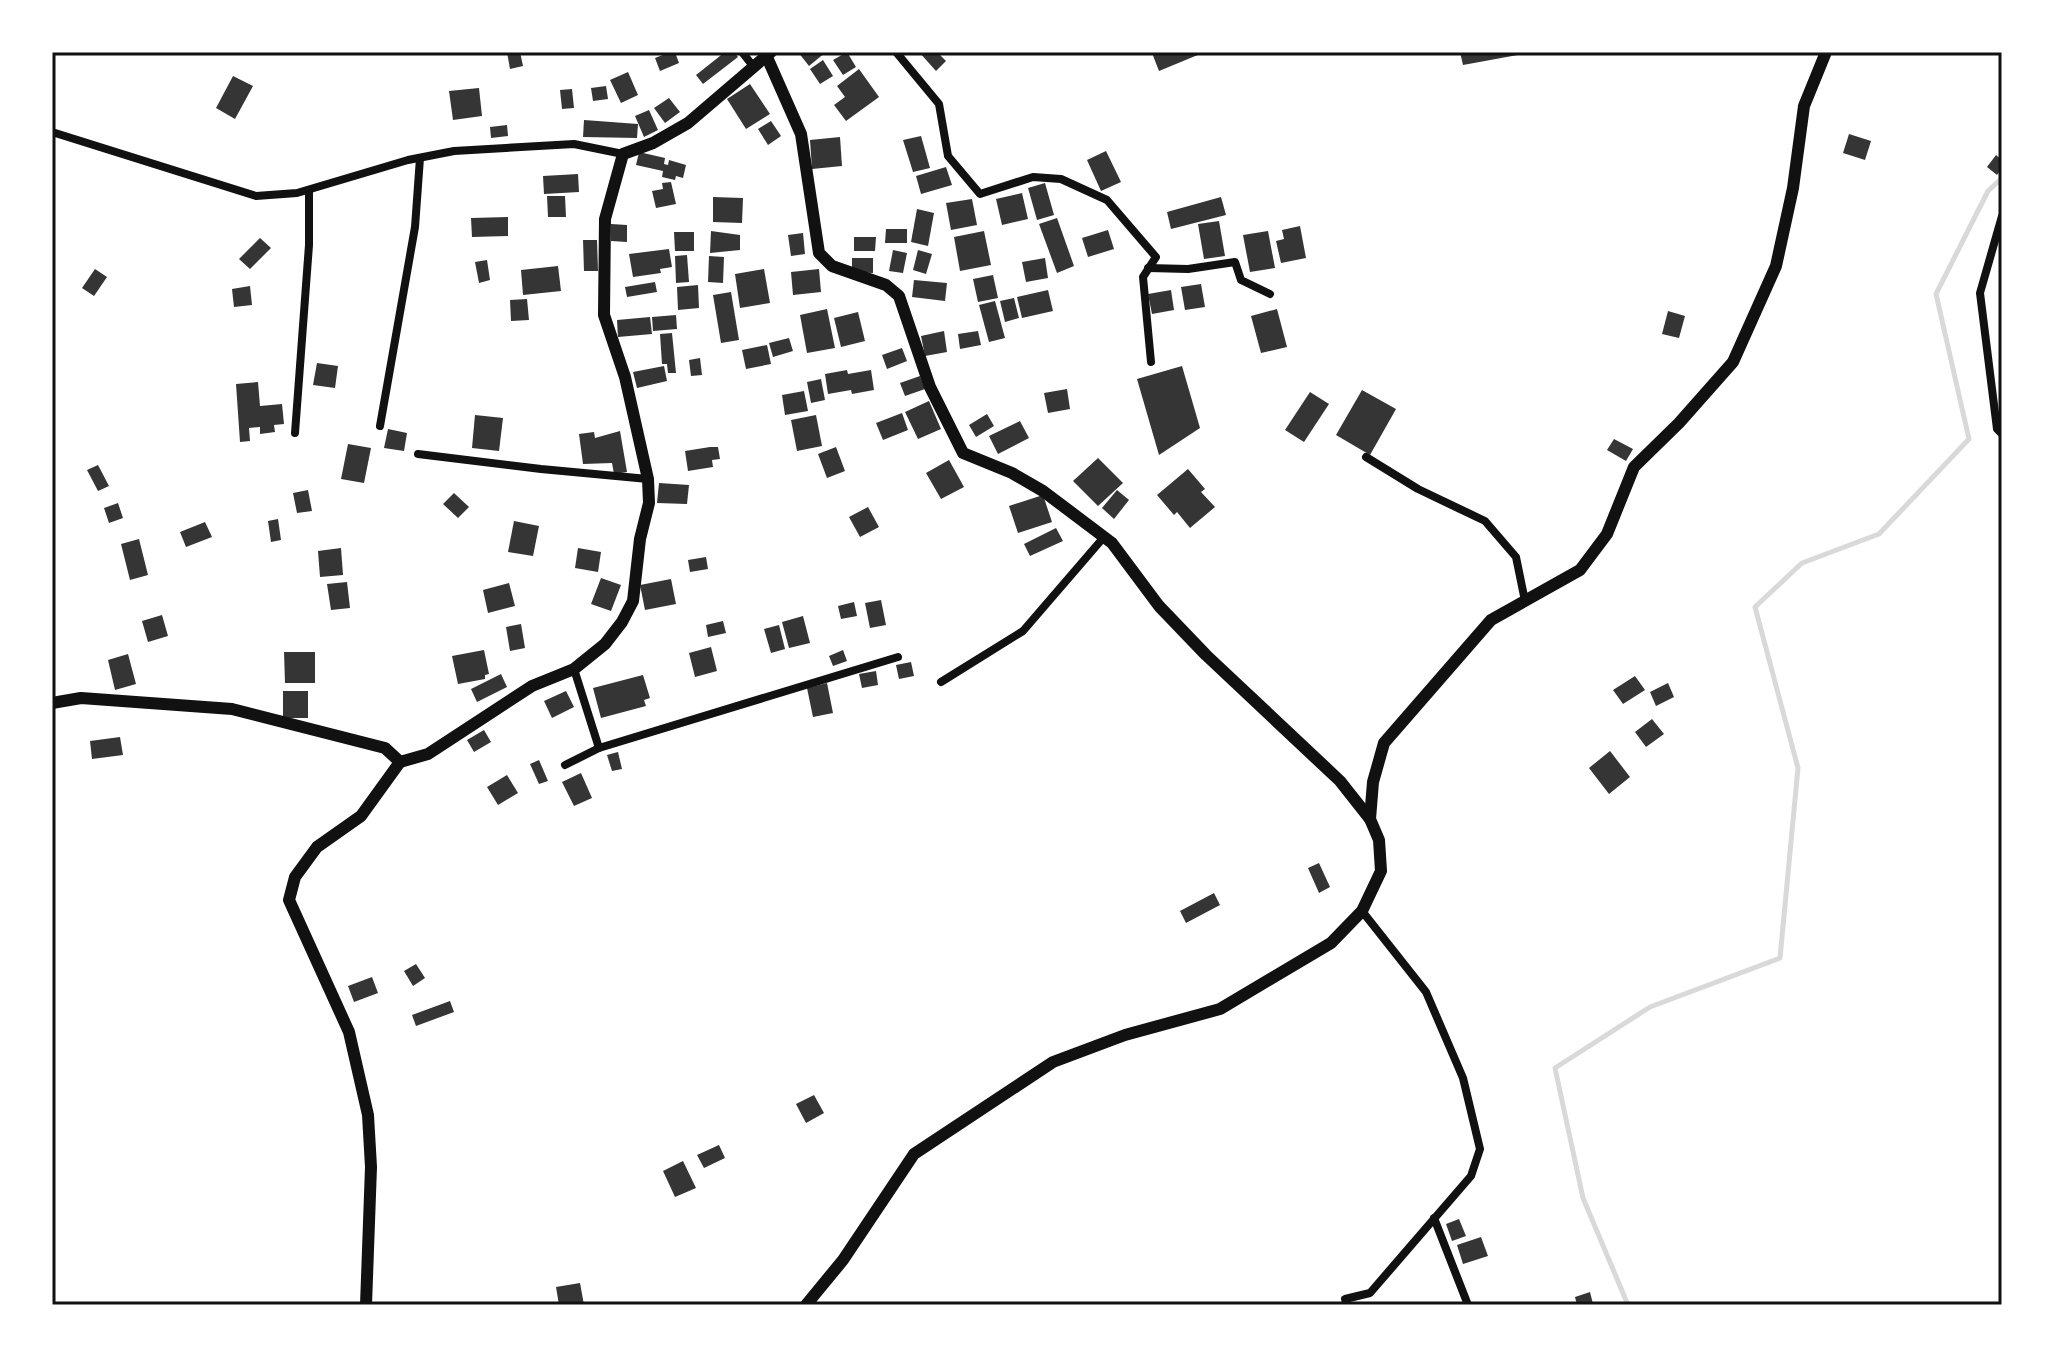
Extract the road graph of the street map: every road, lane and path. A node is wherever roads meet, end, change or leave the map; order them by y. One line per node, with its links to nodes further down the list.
1 (742, 52): 5 (street)
2 (896, 52): 11 (street)
3 (1826, 52): 21 (street)
4 (769, 53): 5 (street); 20 (street)
5 (753, 66): 7 (street)
6 (52, 132): 9 (street)
7 (623, 154): 8 (street); 19 (street)
8 (420, 158): 9 (street); 14 (street)
9 (309, 190): 15 (street)
10 (2002, 216): 16 (street)
11 (1148, 268): 12 (street); 13 (street)
12 (1270, 294)
13 (1151, 362)
14 (380, 426)
15 (295, 433)
16 (2002, 434)
17 (418, 454): 19 (street)
18 (1366, 457): 21 (street)
19 (648, 479): 23 (street)
20 (1104, 537): 24 (street); 29 (street)
21 (1525, 601): 29 (street)
22 (898, 657): 26 (street)
23 (574, 669): 26 (street); 27 (street)
24 (941, 682)
25 (52, 703): 27 (street)
26 (599, 748): 28 (street)
27 (400, 762): 32 (street)
28 (565, 765)
29 (1370, 819): 30 (street)
30 (1362, 911): 31 (street); 33 (street)
31 (1434, 1218): 34 (street); 35 (street)
32 (366, 1305)
33 (806, 1305)
34 (1347, 1305)
35 (1468, 1305)

